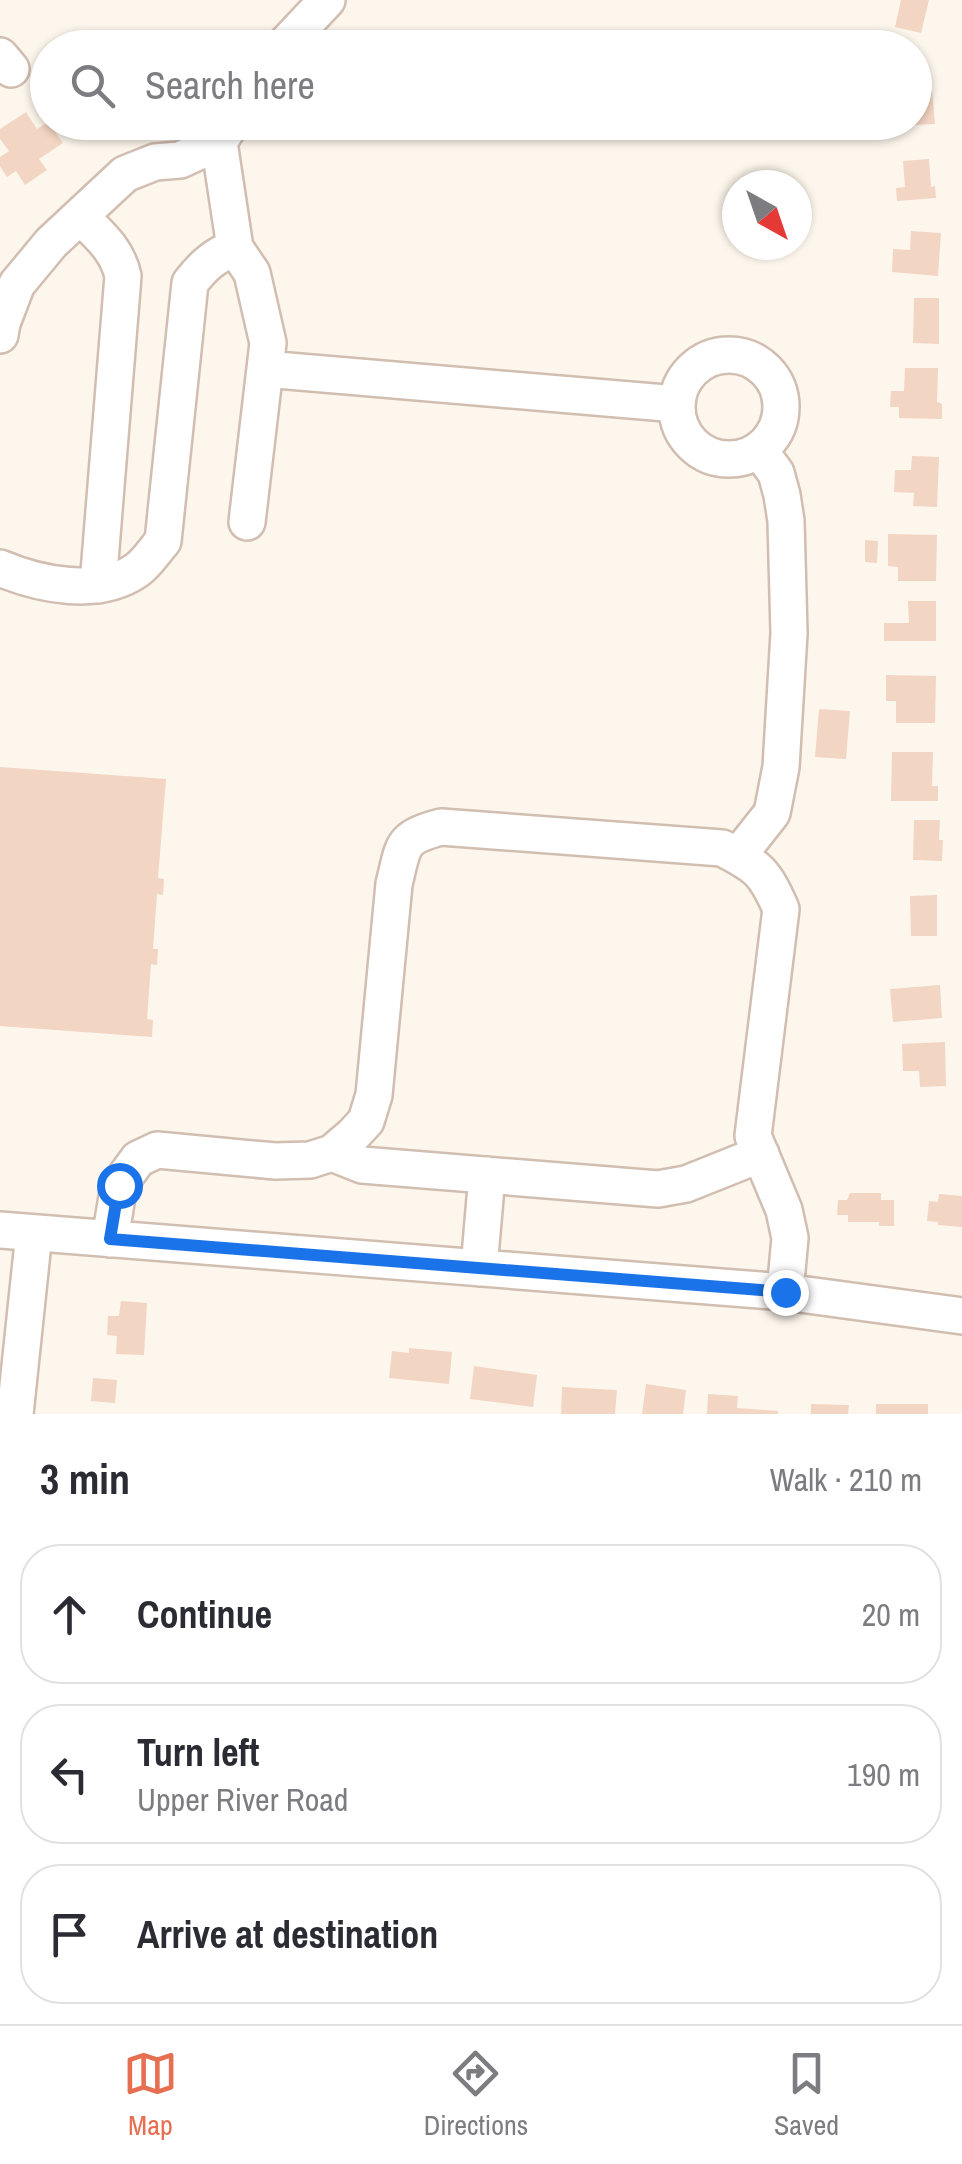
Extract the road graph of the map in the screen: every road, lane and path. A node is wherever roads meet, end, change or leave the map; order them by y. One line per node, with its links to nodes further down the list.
1 (327, 0): 2 (street)
2 (299, 30)
3 (212, 140): 5 (street)
4 (226, 140): 6 (street)
5 (80, 216): 7 (street); 14 (street)
6 (235, 248): 9 (street); 14 (street)
7 (9, 274): 8 (street)
8 (0, 335)
9 (265, 369): 10 (street); 12 (street)
10 (676, 404): 11 (street); 11 (street)
11 (759, 450): 15 (street)
12 (247, 522)
13 (0, 568): 14 (street)
14 (98, 585)
15 (738, 856): 16 (street); 17 (street)
16 (332, 1153): 18 (street); 20 (street)
17 (761, 1154): 18 (street); 22 (street)
18 (487, 1176): 21 (street)
19 (17, 1232): 20 (street); 24 (street)
20 (110, 1239): 21 (street)
21 (479, 1268): 22 (street)
22 (785, 1292): 23 (street)
23 (962, 1316)
24 (15, 1414)

